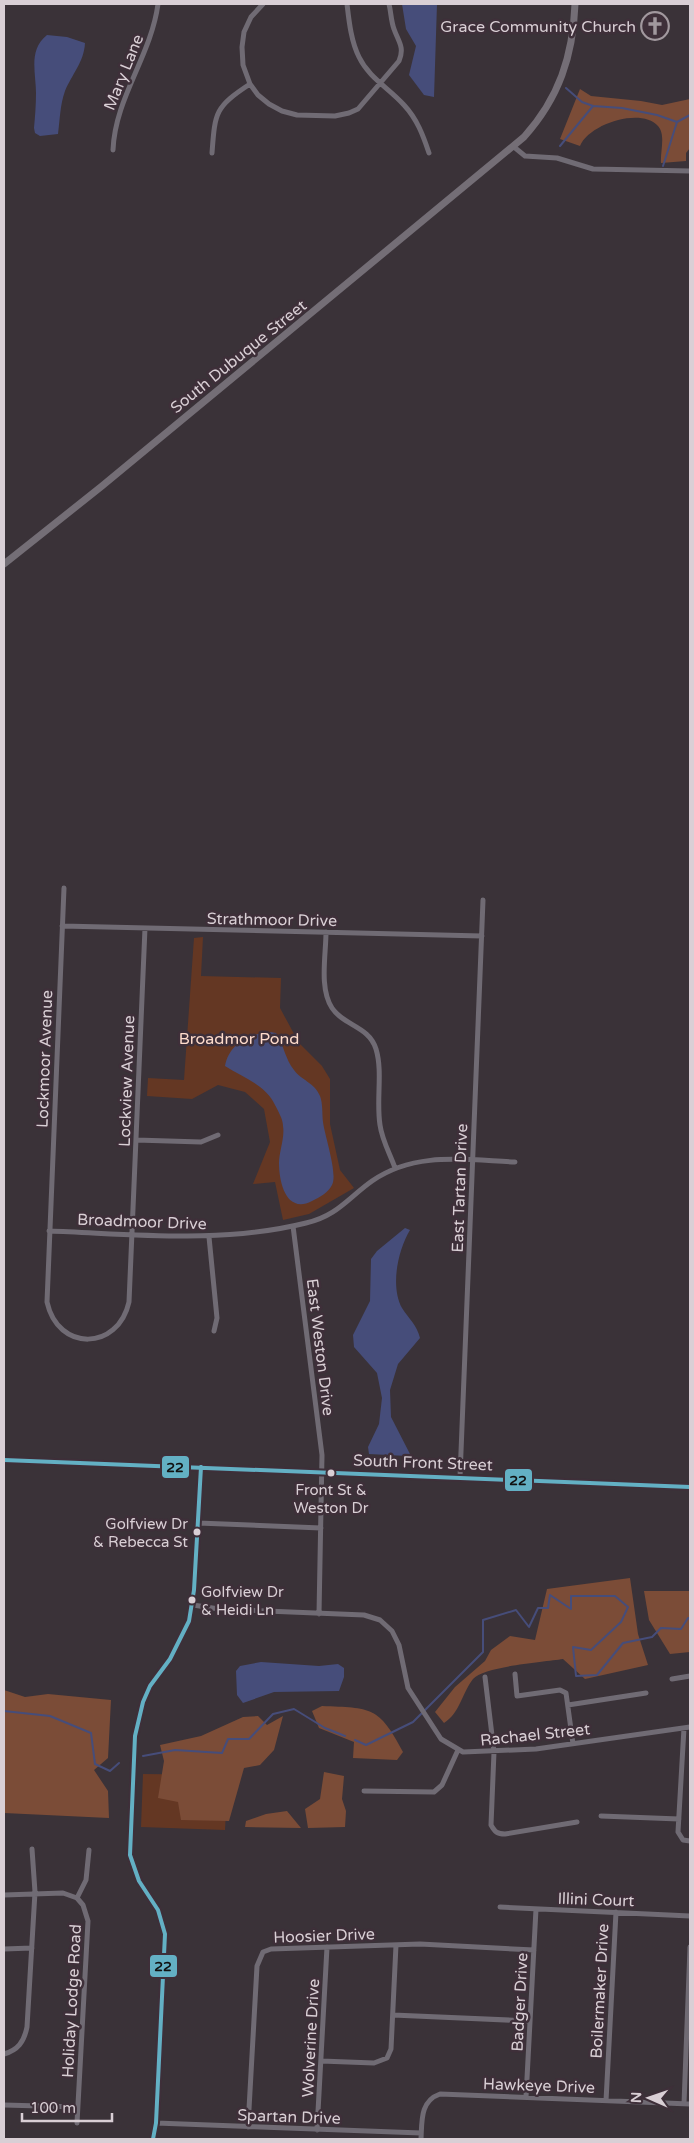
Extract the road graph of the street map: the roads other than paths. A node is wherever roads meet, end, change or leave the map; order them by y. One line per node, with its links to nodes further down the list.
1 (158, 4): 9 (street, Mary Lane)
2 (262, 4): 7 (street)
3 (347, 4): 6 (street)
4 (389, 4): 6 (street)
5 (575, 4): 8 (main road, South Dubuque Street)
6 (379, 83): 7 (street); 11 (street)
7 (250, 84): 10 (street)
8 (514, 147): 12 (street); 13 (main road, South Dubuque Street)
9 (112, 150)
10 (212, 153)
11 (429, 153)
12 (690, 171)
13 (4, 564)
14 (64, 888): 16 (street, Lockmoor Avenue)
15 (483, 900): 19 (street, East Tartan Drive)
16 (62, 926): 17 (street, Strathmoor Drive); 26 (street, Lockmoor Avenue)
17 (145, 928): 18 (street, Strathmoor Drive); 21 (street, Lockview Avenue)
18 (326, 932): 19 (street, Strathmoor Drive); 24 (street)
19 (482, 936): 22 (street, East Tartan Drive)
20 (218, 1135): 21 (street)
21 (136, 1140): 27 (street, Lockview Avenue)
22 (473, 1160): 23 (street, Broadmoor Drive); 24 (street, Broadmoor Drive); 33 (street, East Tartan Drive)
23 (515, 1162)
24 (395, 1168): 25 (street, Broadmoor Drive)
25 (293, 1226): 28 (street, Broadmoor Drive); 32 (street, East Weston Drive)
26 (50, 1231): 27 (street, Broadmoor Drive); 27 (street, Lockmoor Avenue)
27 (132, 1234): 28 (street, Broadmoor Drive)
28 (209, 1237): 29 (street)
29 (214, 1331)
30 (4, 1460): 31 (street, South Front Street)
31 (201, 1467): 32 (street, South Front Street); 35 (street)
32 (322, 1472): 33 (street, South Front Street); 36 (street, East Weston Drive)
33 (460, 1477): 34 (street, South Front Street)
34 (690, 1487)
35 (198, 1524): 36 (street); 37 (street)
36 (321, 1528): 38 (street, East Weston Drive)
37 (192, 1605): 38 (street, Rachael Street); 80 (street)
38 (319, 1614): 47 (street, Rachael Street)
39 (515, 1674): 44 (street)
40 (690, 1676): 42 (street)
41 (485, 1677): 48 (street)
42 (672, 1679)
43 (646, 1693): 44 (street)
44 (568, 1705): 46 (street)
45 (687, 1727): 46 (street, Rachael Street); 51 (street)
46 (573, 1744): 48 (street, Rachael Street)
47 (458, 1750): 48 (street, Rachael Street); 49 (street)
48 (494, 1752): 52 (street)
49 (364, 1791)
50 (601, 1816): 51 (street)
51 (679, 1819): 53 (street)
52 (577, 1822)
53 (690, 1841)
54 (32, 1849): 56 (street)
55 (89, 1850): 58 (street)
56 (34, 1894): 57 (street); 58 (street); 66 (street)
57 (4, 1895)
58 (77, 1898): 78 (street, Holiday Lodge Road)
59 (500, 1907): 60 (street, Illini Court)
60 (536, 1909): 61 (street, Illini Court); 68 (street, Badger Drive)
61 (616, 1912): 62 (street, Illini Court); 74 (street, Boilermaker Drive)
62 (690, 1916)
63 (396, 1945): 64 (street, Hoosier Drive); 68 (street, Hoosier Drive); 69 (street)
64 (327, 1947): 72 (street, Wolverine Drive); 81 (street, Hoosier Drive)
65 (690, 1947): 75 (street)
66 (32, 1948): 67 (street); 71 (street)
67 (4, 1949)
68 (534, 1950): 70 (street, Badger Drive)
69 (393, 2015): 70 (street); 72 (street)
70 (530, 2021): 73 (street, Badger Drive)
71 (4, 2054)
72 (321, 2061): 82 (street, Wolverine Drive)
73 (526, 2097): 74 (street, Hawkeye Drive); 83 (street, Hawkeye Drive)
74 (606, 2100): 75 (street, Hawkeye Drive)
75 (684, 2104): 76 (street, Hawkeye Drive)
76 (690, 2104)
77 (4, 2105): 78 (street)
78 (77, 2107): 79 (street, Holiday Lodge Road)
79 (77, 2123)
80 (156, 2123): 81 (street, Spartan Drive); 84 (street)
81 (248, 2127): 82 (street, Spartan Drive)
82 (317, 2130): 83 (street, Spartan Drive)
83 (421, 2136)
84 (153, 2139)

